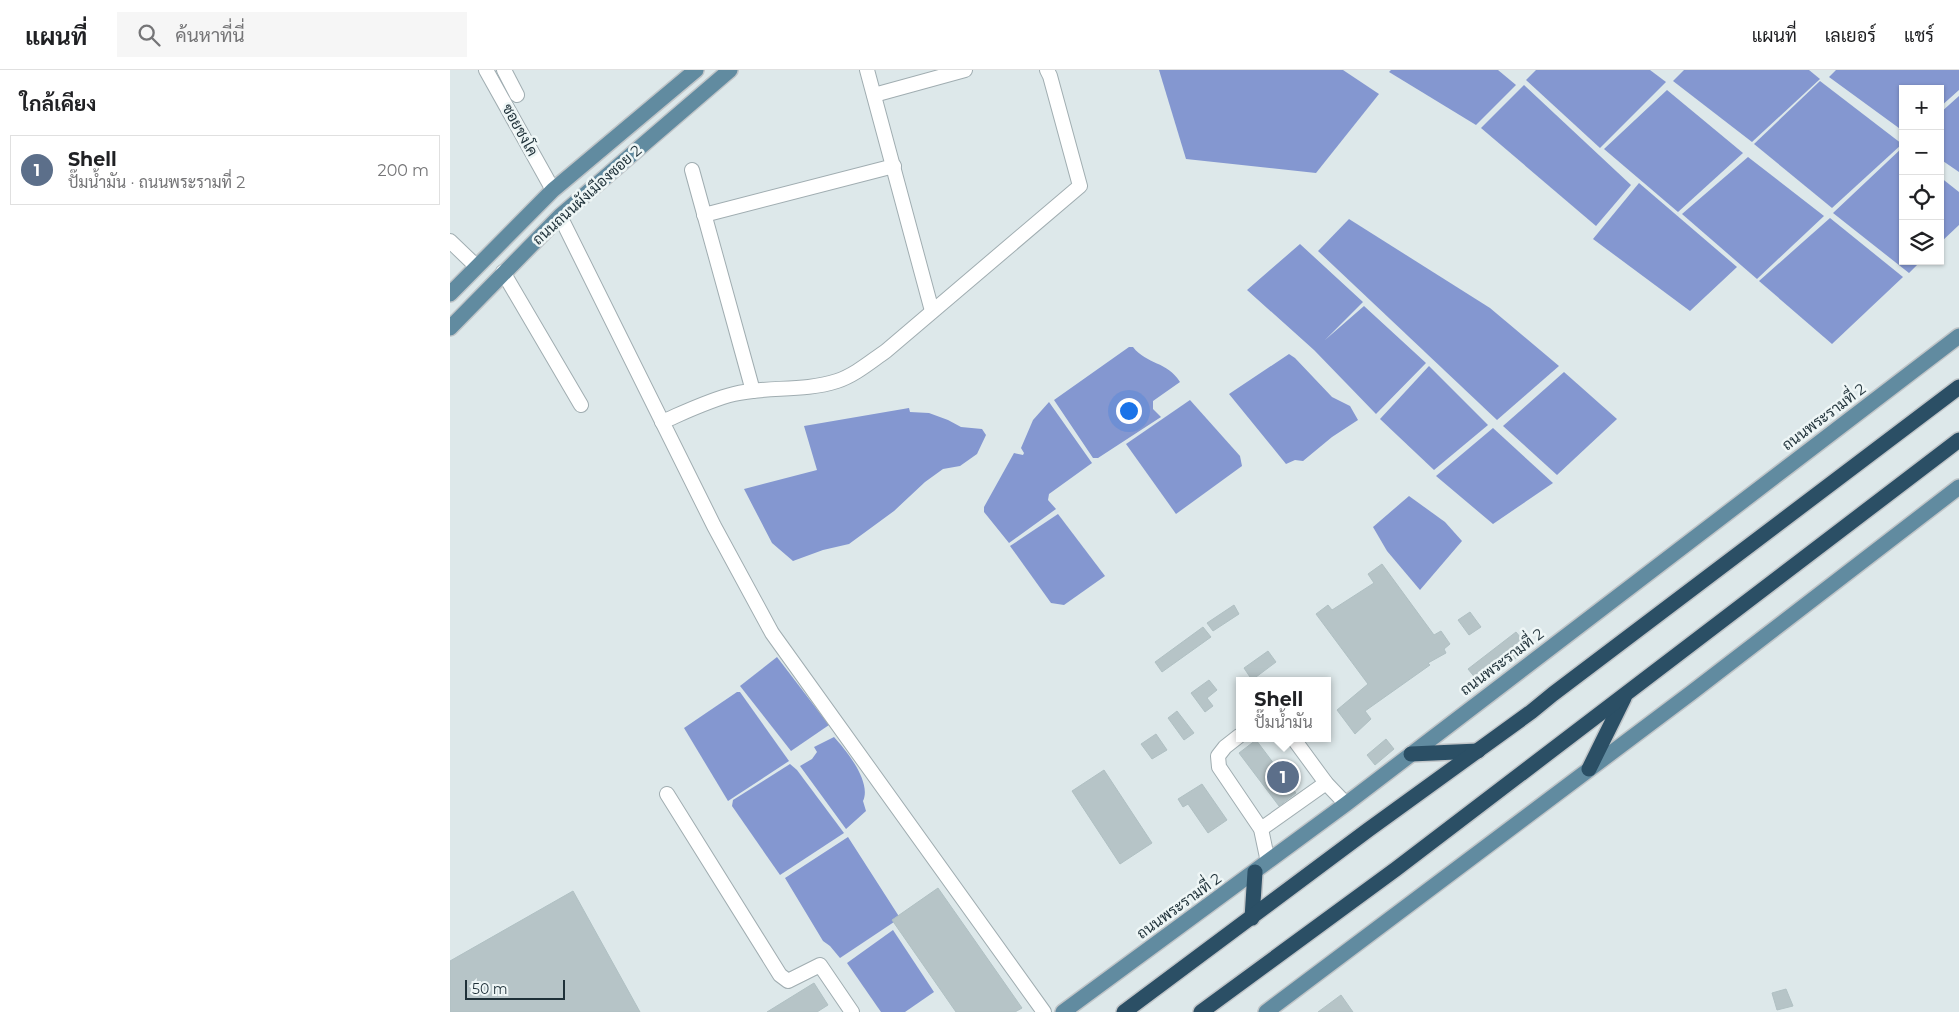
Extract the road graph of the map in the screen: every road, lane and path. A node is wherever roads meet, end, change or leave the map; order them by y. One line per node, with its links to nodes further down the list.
1 (486, 70): 15 (street, ซอยชงโค)
2 (504, 70): 9 (street)
3 (696, 70): 8 (main road, ถนนถนนผังเมืองซอย 2)
4 (730, 70): 12 (main road, ถนนถนนผังเมืองซอย 2)
5 (867, 70): 11 (street)
6 (965, 70): 11 (street)
7 (1047, 70): 22 (street)
8 (680, 76): 10 (main road, ถนนถนนผังเมืองซอย 2)
9 (517, 95)
10 (667, 95): 12 (main road); 15 (main road, ถนนถนนผังเมืองซอย 2)
11 (874, 95): 13 (street)
12 (682, 112): 17 (main road, ถนนถนนผังเมืองซอย 2)
13 (894, 166): 16 (street); 22 (street)
14 (692, 170): 16 (street)
15 (553, 190): 19 (main road, ถนนถนนผังเมืองซอย 2)
16 (704, 215): 26 (street)
17 (560, 216): 20 (main road, ถนนถนนผังเมืองซอย 2); 28 (street)
18 (450, 241): 19 (street)
19 (476, 266): 21 (main road, ถนนถนนผังเมืองซอย 2)
20 (503, 272): 23 (main road, ถนนถนนผังเมืองซอย 2); 27 (street)
21 (450, 294)
22 (932, 311): 26 (street)
23 (450, 328)
24 (1959, 336): 35 (main road, ถนนพระรามที่ 2)
25 (1959, 387): 34 (highway)
26 (753, 391): 28 (street)
27 (581, 405)
28 (662, 422): 45 (street)
29 (1959, 440): 31 (highway)
30 (1959, 487): 36 (main road)
31 (1626, 694): 36 (highway); 48 (highway)
32 (1236, 738): 40 (street)
33 (1296, 742): 37 (street)
34 (1478, 751): 35 (highway); 43 (highway)
35 (1411, 754): 39 (main road, ถนนพระรามที่ 2)
36 (1589, 769): 49 (main road)
37 (1326, 783): 39 (street); 40 (street)
38 (667, 794): 44 (street)
39 (1346, 804): 41 (main road, ถนนพระรามที่ 2)
40 (1261, 829): 41 (street)
41 (1268, 862): 42 (main road, ถนนพระรามที่ 2)
42 (1255, 872): 43 (highway); 46 (main road, ถนนพระรามที่ 2)
43 (1252, 918): 47 (highway)
44 (852, 1012)
45 (1044, 1012)
46 (1063, 1012)
47 (1124, 1012)
48 (1201, 1012)
49 (1266, 1012)

